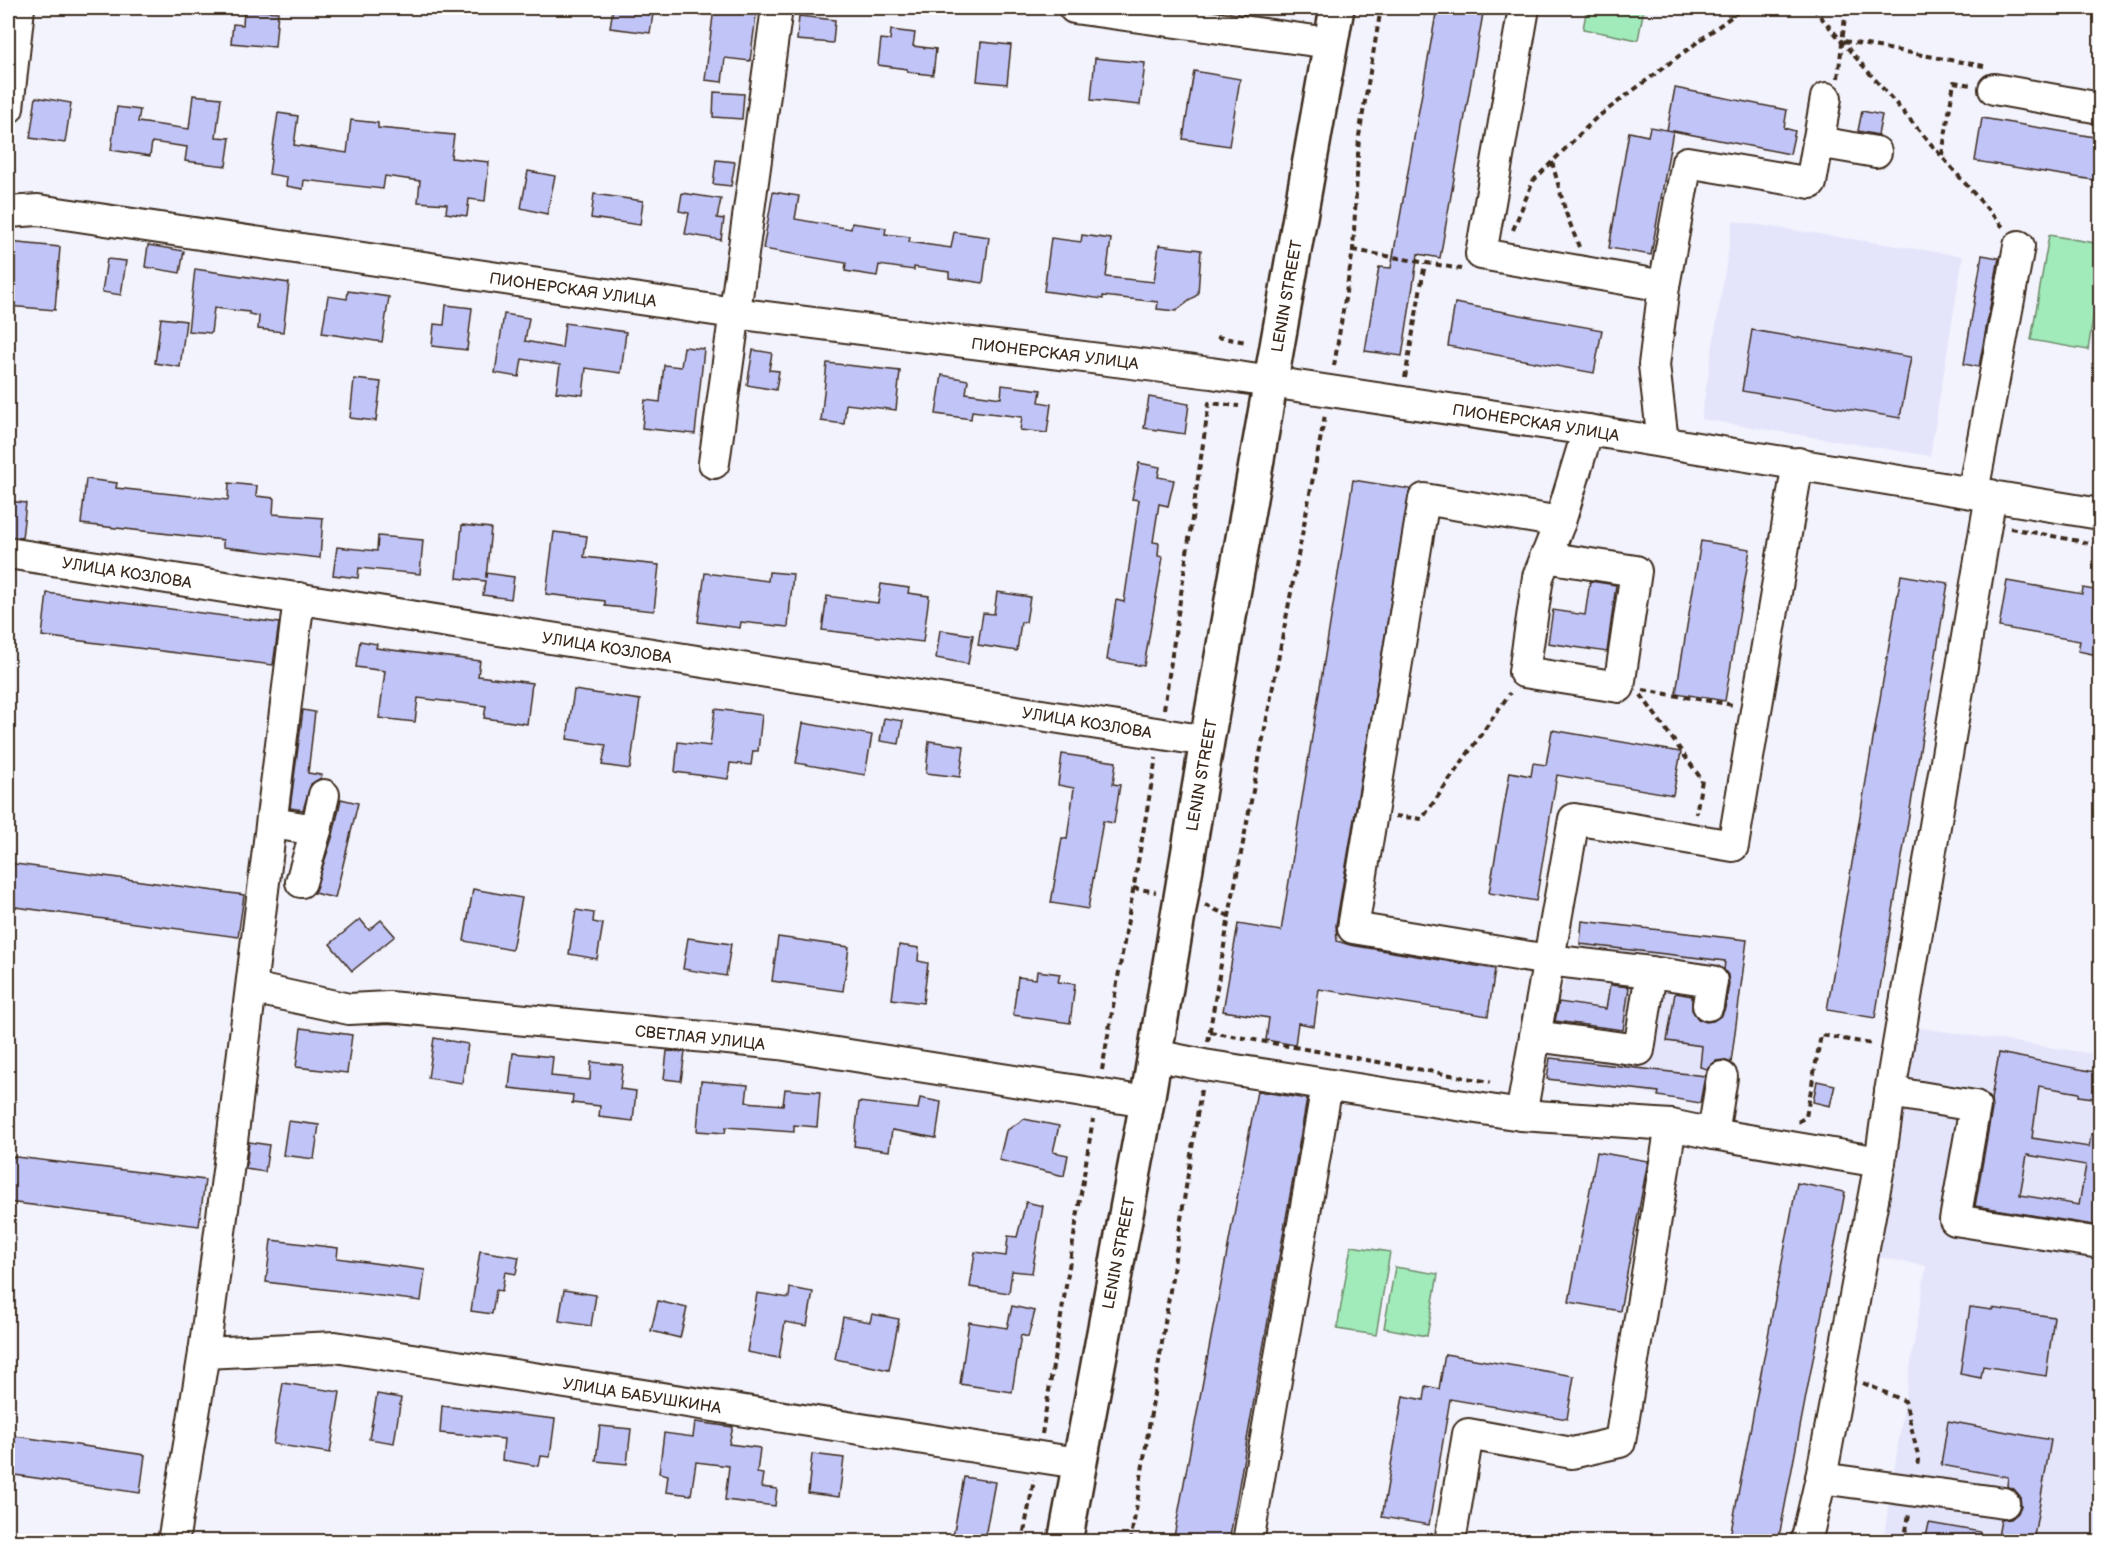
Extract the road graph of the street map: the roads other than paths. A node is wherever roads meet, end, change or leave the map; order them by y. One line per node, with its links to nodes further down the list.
1 (19, 8): 9 (street)
2 (777, 8): 16 (street)
3 (1074, 8): 6 (street)
4 (1337, 8): 6 (main road, LENIN STREET)
5 (1524, 8): 15 (street)
6 (1330, 43): 17 (main road, LENIN STREET)
7 (1990, 88): 10 (street)
8 (1826, 98): 11 (street)
9 (8, 108)
10 (2100, 108)
11 (1818, 142): 12 (street); 15 (street)
12 (1876, 152)
13 (8, 212): 16 (street, ПИОНЕРСКАЯ УЛИЦА)
14 (2019, 246): 22 (street)
15 (1664, 286): 19 (street)
16 (734, 313): 17 (street, ПИОНЕРСКАЯ УЛИЦА); 21 (street)
17 (1271, 382): 18 (street, ПИОНЕРСКАЯ УЛИЦА); 28 (main road, LENIN STREET)
18 (1588, 430): 19 (street, ПИОНЕРСКАЯ УЛИЦА); 24 (street)
19 (1663, 442): 20 (street, ПИОНЕРСКАЯ УЛИЦА)
20 (1798, 463): 22 (street, ПИОНЕРСКАЯ УЛИЦА); 33 (street)
21 (714, 464)
22 (1982, 493): 23 (street, ПИОНЕРСКАЯ УЛИЦА); 41 (street)
23 (2100, 514)
24 (1560, 522): 26 (street); 33 (street)
25 (8, 553): 27 (street, УЛИЦА КОЗЛОВА)
26 (1545, 557): 26 (street)
27 (299, 598): 28 (street, УЛИЦА КОЗЛОВА); 30 (street)
28 (1207, 741): 38 (main road, LENIN STREET)
29 (324, 795): 31 (street)
30 (272, 823): 31 (street); 35 (street)
31 (316, 830): 32 (street)
32 (301, 882)
33 (1548, 960): 34 (street); 37 (street)
34 (1650, 972): 36 (street); 37 (street)
35 (252, 988): 42 (street, СВЕТЛАЯ УЛИЦА); 48 (street)
36 (1708, 1005)
37 (1535, 1035): 43 (street)
38 (1154, 1055): 40 (street); 42 (main road, LENIN STREET)
39 (1722, 1077): 45 (street)
40 (1327, 1085): 43 (street); 54 (street)
41 (1890, 1092): 46 (street); 47 (street)
42 (1147, 1102): 49 (main road, LENIN STREET)
43 (1523, 1102): 44 (street)
44 (1671, 1125): 45 (street); 55 (street)
45 (1713, 1134): 46 (street)
46 (1880, 1162): 50 (street)
47 (2100, 1243)
48 (204, 1353): 49 (street, УЛИЦА БАБУШКИНА); 52 (street)
49 (1078, 1463): 53 (main road, LENIN STREET)
50 (1821, 1478): 51 (street); 56 (street)
51 (2004, 1503)
52 (173, 1542)
53 (1065, 1542)
54 (1248, 1542)
55 (1450, 1542)
56 (1806, 1542)

